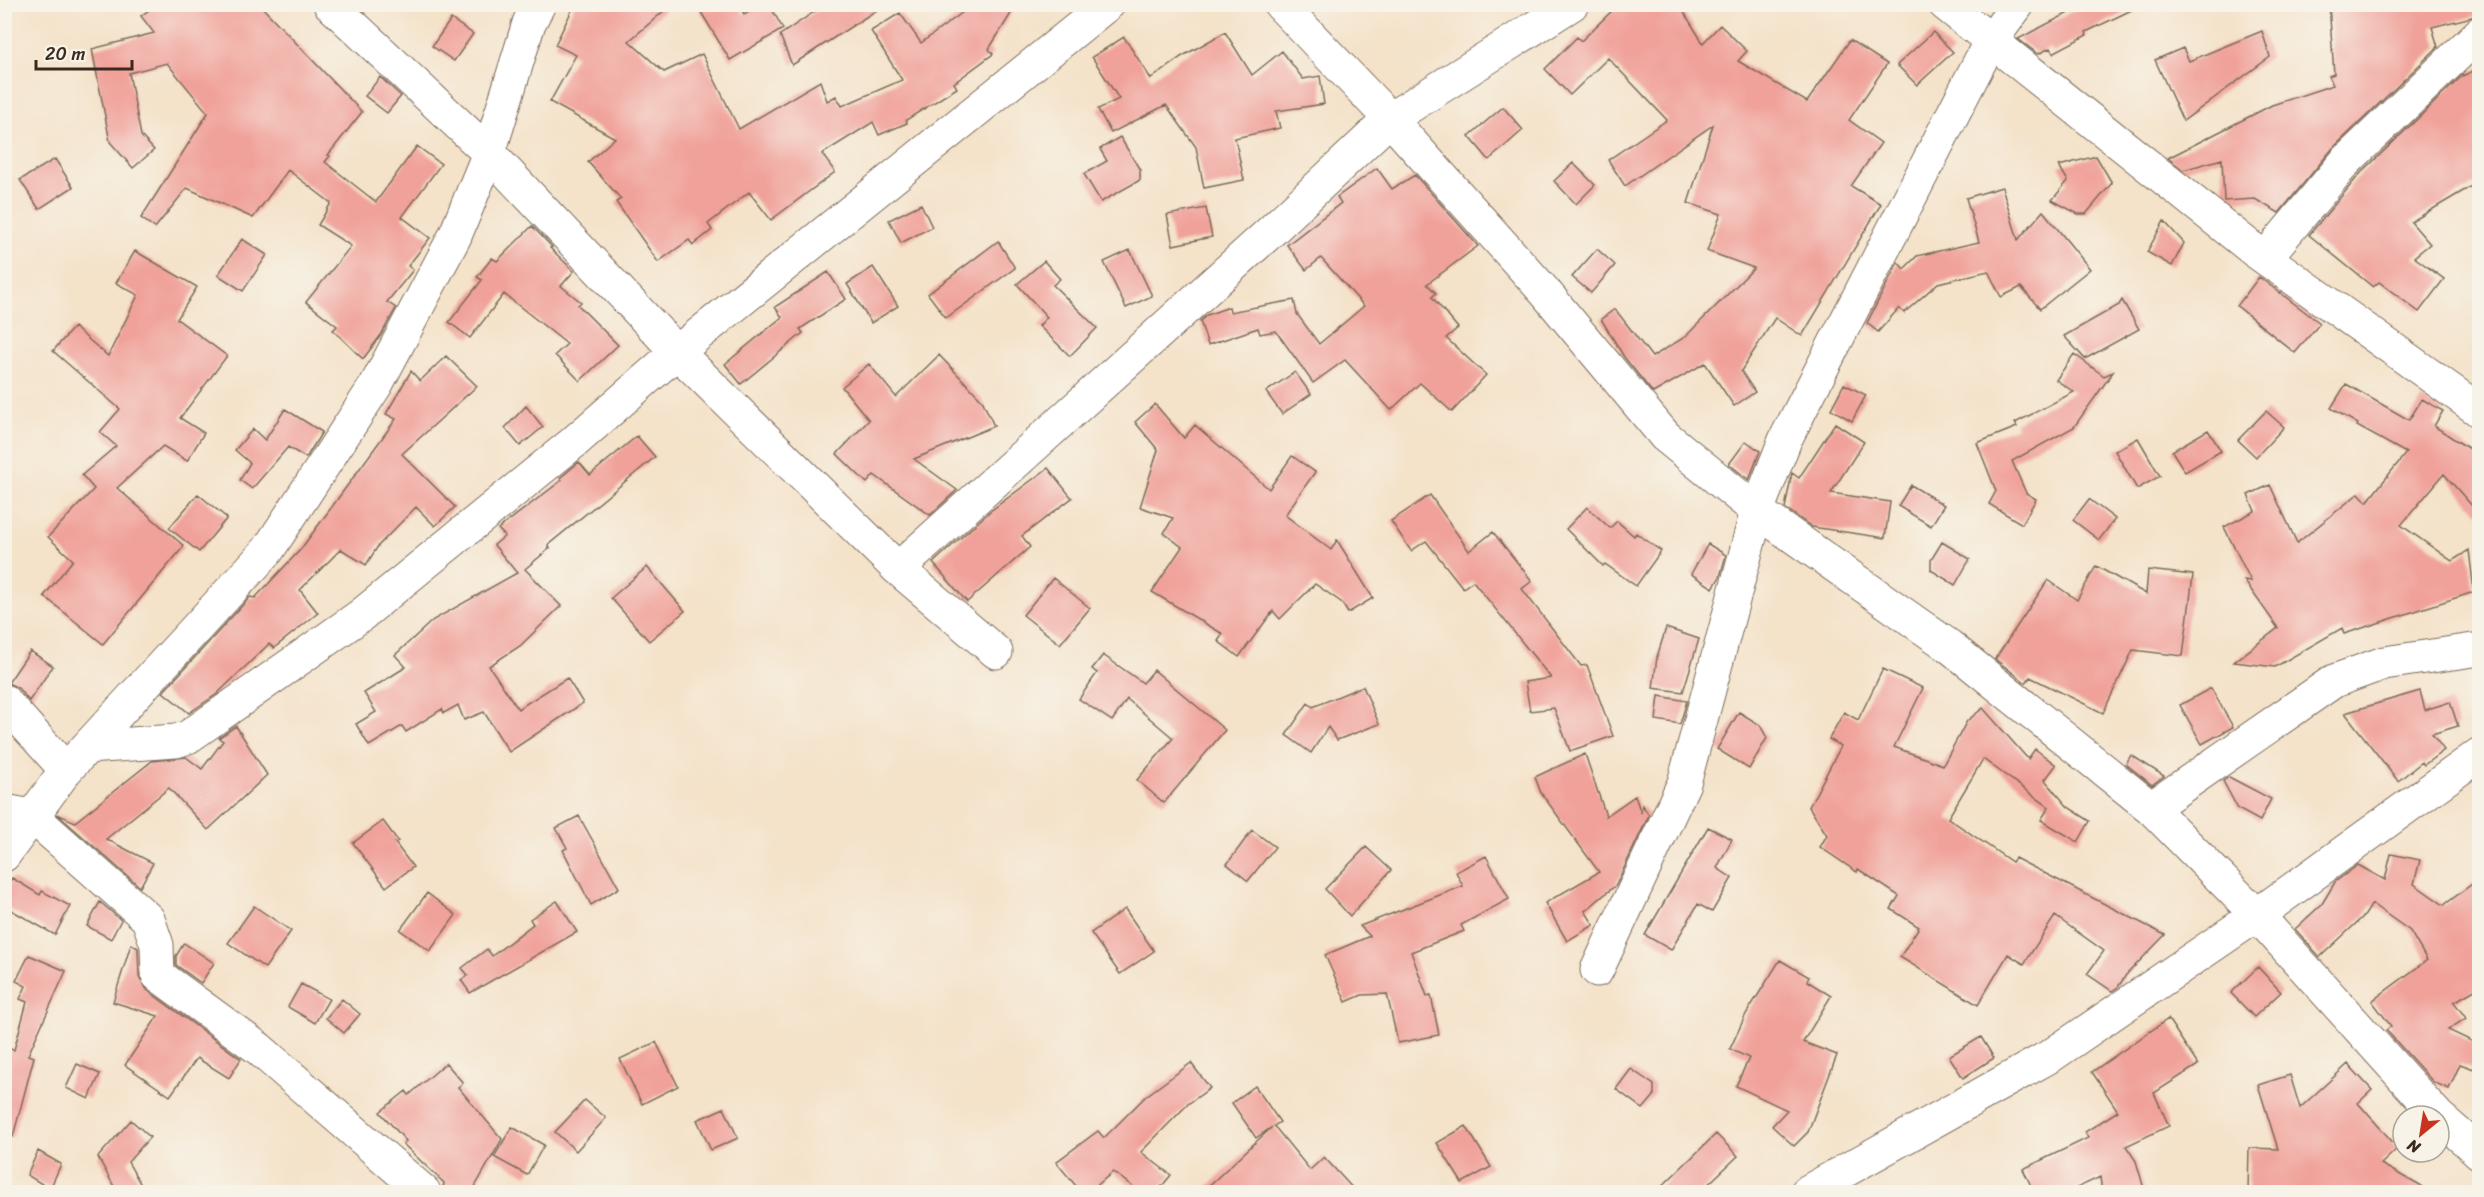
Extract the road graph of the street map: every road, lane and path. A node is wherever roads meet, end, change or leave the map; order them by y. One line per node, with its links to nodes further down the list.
1 (330, 4): 11 (street)
2 (538, 4): 11 (street)
3 (1108, 4): 13 (street)
4 (1280, 4): 10 (street)
5 (1572, 4): 10 (street)
6 (1945, 4): 9 (street)
7 (2018, 4): 9 (street)
8 (2480, 33): 12 (street)
9 (1990, 42): 12 (street); 15 (street)
10 (1390, 119): 15 (street); 16 (street)
11 (489, 153): 13 (street); 21 (street)
12 (2265, 258): 14 (street)
13 (677, 352): 16 (street); 21 (street)
14 (2480, 411)
15 (1757, 511): 22 (street); 26 (street)
16 (898, 569): 18 (street)
17 (2480, 649): 22 (street)
18 (996, 652)
19 (4, 701): 21 (street)
20 (2480, 754): 25 (street)
21 (76, 759): 23 (street)
22 (2151, 808): 25 (street)
23 (18, 813): 24 (street); 30 (street)
24 (4, 855)
25 (2257, 915): 27 (street); 31 (street)
26 (1597, 970)
27 (2426, 1104)
28 (2451, 1128): 29 (street)
29 (2480, 1153)
30 (424, 1192)
31 (1807, 1192)

